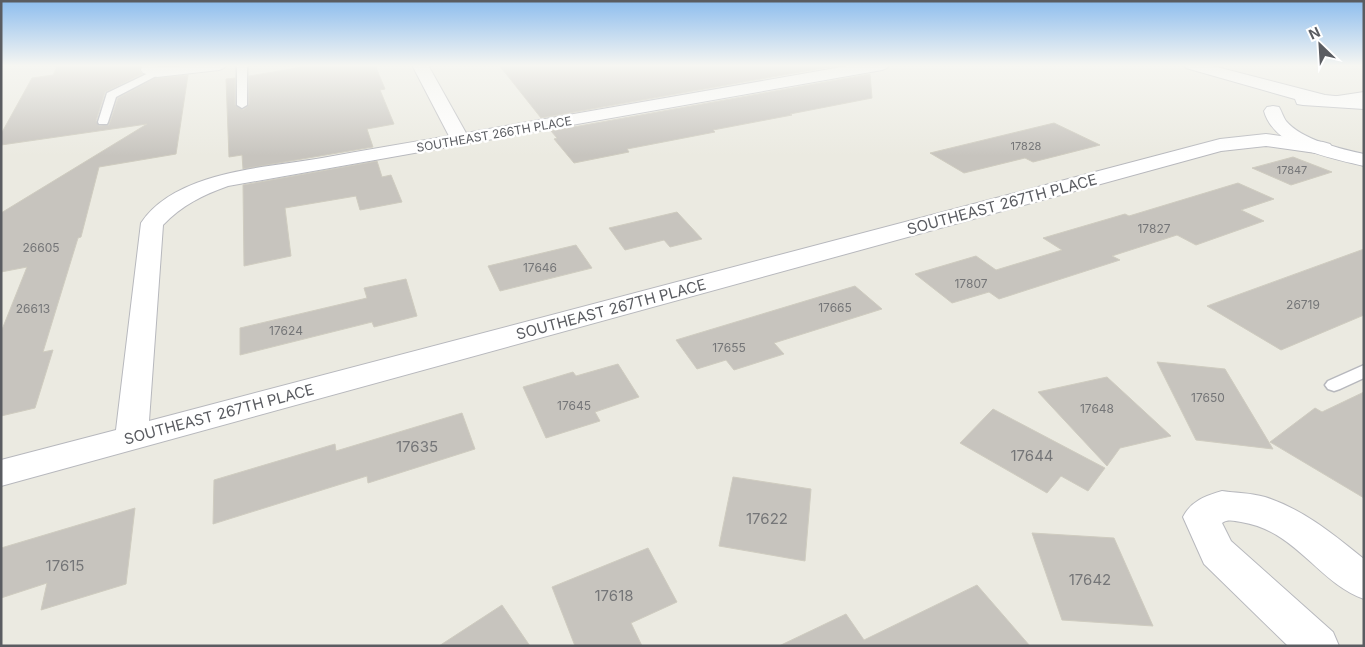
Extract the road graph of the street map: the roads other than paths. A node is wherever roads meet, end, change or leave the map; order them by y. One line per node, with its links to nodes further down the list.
1 (111, 95): 12 (lane)
2 (242, 95): 10 (lane)
3 (437, 95): 13 (street)
4 (713, 95): 13 (street, SOUTHEAST 266TH PLACE)
5 (1257, 95): 11 (street)
6 (1307, 95): 8 (street)
7 (1364, 97): 8 (street)
8 (1330, 100): 9 (street); 11 (street, SOUTHEAST 267TH PLACE)
9 (1364, 104)
10 (242, 105)
11 (1273, 114): 14 (street, SOUTHEAST 267TH PLACE); 15 (street)
12 (103, 122)
13 (461, 140): 19 (street, SOUTHEAST 266TH PLACE)
14 (1220, 145): 15 (street, SOUTHEAST 267TH PLACE); 19 (street, SOUTHEAST 267TH PLACE)
15 (1323, 148): 16 (street)
16 (1364, 160)
17 (1364, 371): 18 (lane)
18 (1334, 385)
19 (132, 438): 20 (street, SOUTHEAST 267TH PLACE)
20 (1, 473)
21 (1358, 571): 22 (street)
22 (1318, 646)

